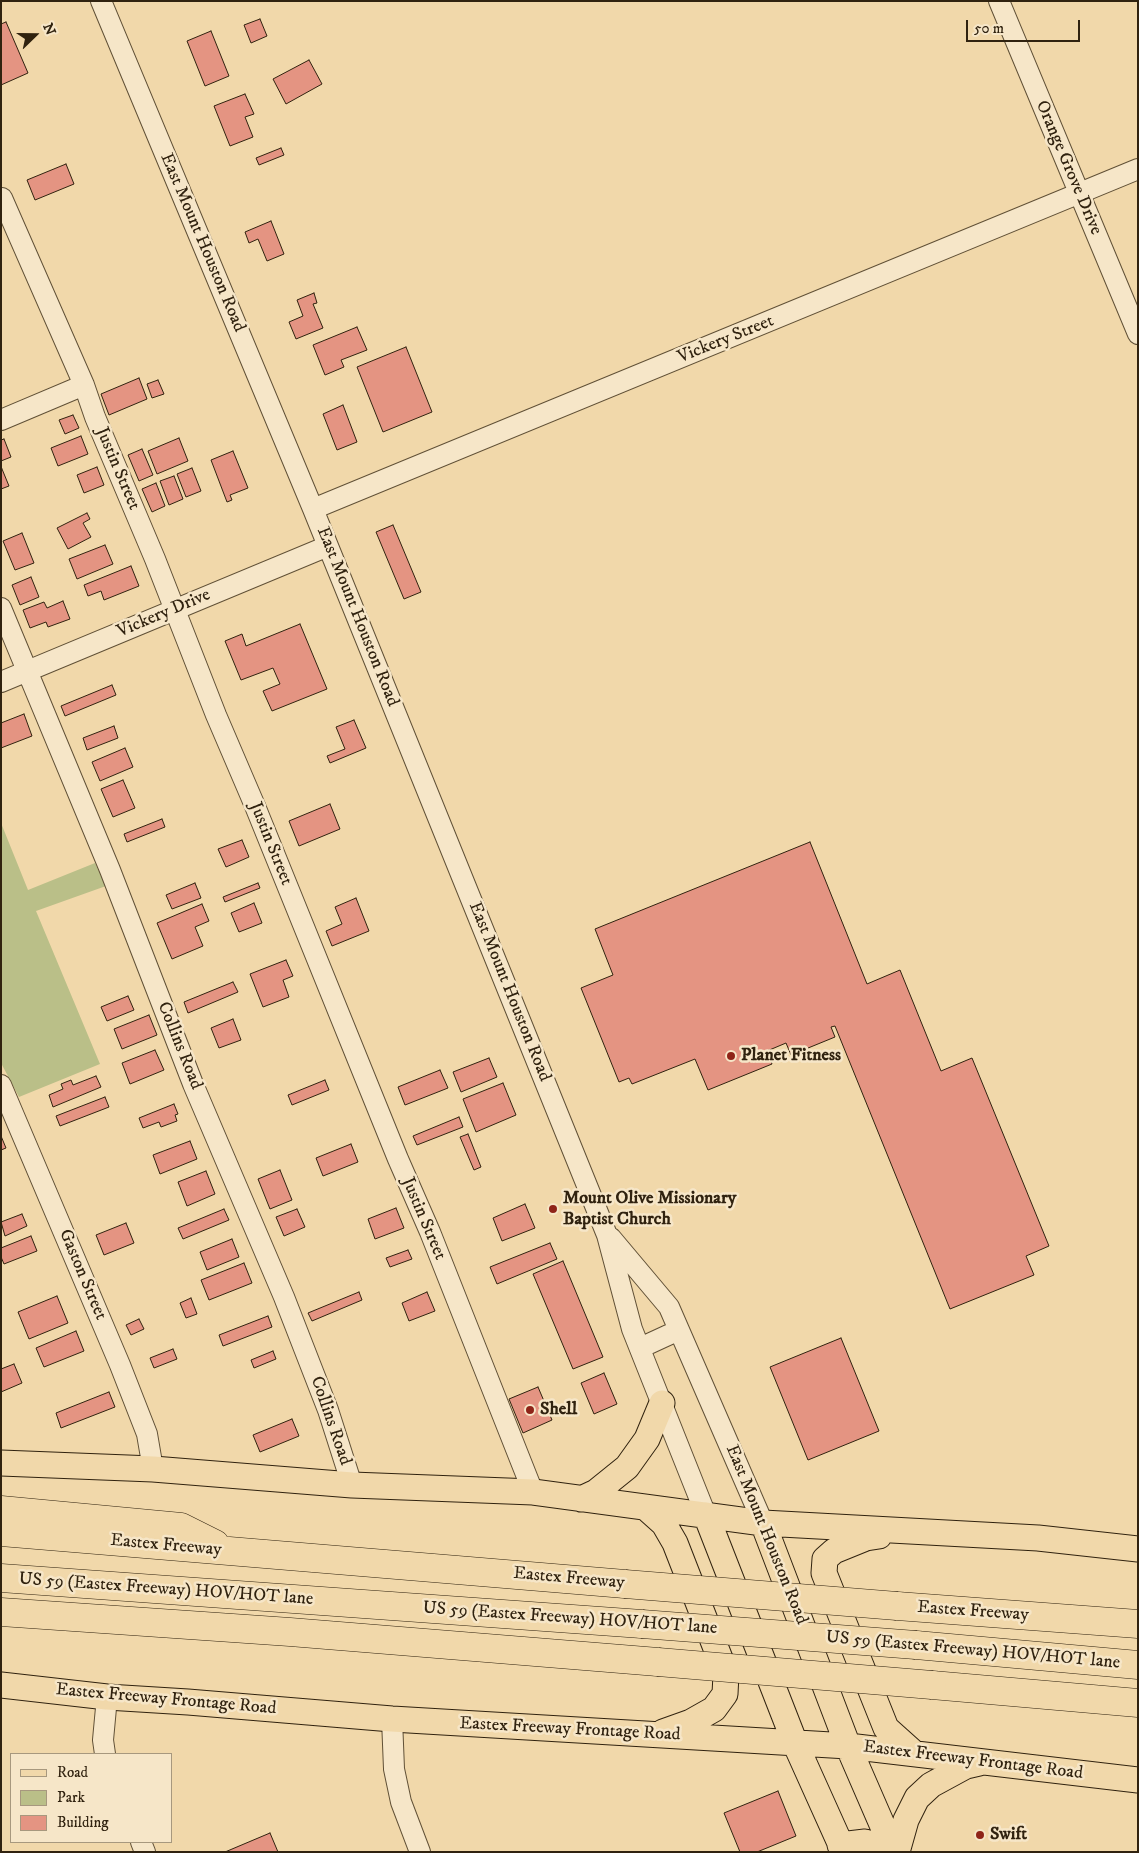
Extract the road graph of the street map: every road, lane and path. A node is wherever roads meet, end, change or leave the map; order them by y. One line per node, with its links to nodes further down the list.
1 (101, 1): 9 (street, East Mount Houston Road)
2 (998, 1): 4 (street, Orange Grove Drive)
3 (1138, 169): 4 (street, Vickery Street)
4 (1079, 194): 6 (street, Orange Grove Drive); 9 (street, Vickery Street)
5 (2, 198): 7 (street, Justin Street)
6 (1138, 334)
7 (84, 385): 8 (street); 12 (street, Justin Street)
8 (1, 420)
9 (313, 510): 10 (street, East Mount Houston Road)
10 (328, 546): 12 (street, Vickery Drive); 16 (street, East Mount Houston Road)
11 (1, 608): 13 (street, Collins Road)
12 (175, 610): 13 (street, Vickery Drive); 23 (street, Justin Street)
13 (27, 671): 14 (street, Vickery Drive); 22 (street, Collins Road)
14 (1, 682)
15 (1, 1085): 21 (street, Gaston Street)
16 (607, 1235): 17 (street, East Mount Houston Road); 18 (street, East Mount Houston Road)
17 (679, 1330): 18 (street); 28 (street, East Mount Houston Road)
18 (640, 1348): 19 (street, East Mount Houston Road)
19 (662, 1403): 24 (main road); 27 (street, East Mount Houston Road)
20 (1, 1463): 21 (main road)
21 (153, 1469): 22 (main road)
22 (352, 1485): 23 (main road)
23 (533, 1492): 24 (main road)
24 (581, 1499): 25 (main road)
25 (645, 1507): 27 (main road); 43 (main road)
26 (1, 1510): 32 (highway)
27 (706, 1515): 28 (main road); 44 (main road, East Mount Houston Road)
28 (763, 1523): 29 (main road); 45 (main road, East Mount Houston Road)
29 (903, 1530): 31 (main road); 47 (main road)
30 (1, 1532): 32 (highway, Eastex Freeway)
31 (1138, 1549)
32 (233, 1552): 36 (highway, Eastex Freeway, bridge)
33 (1, 1578): 38 (highway, US 59 (Eastex Freeway) HOV/HOT lane, bridge)
34 (1, 1612): 35 (highway)
35 (117, 1621): 37 (highway); 41 (highway, bridge)
36 (1138, 1624)
37 (1, 1631)
38 (1138, 1665)
39 (1, 1684): 40 (main road, Eastex Freeway Frontage Road)
40 (107, 1697): 42 (main road, Eastex Freeway Frontage Road); 46 (street)
41 (1138, 1703)
42 (392, 1719): 43 (main road, Eastex Freeway Frontage Road); 52 (street)
43 (654, 1735): 44 (main road, Eastex Freeway Frontage Road)
44 (795, 1743): 45 (main road, Eastex Freeway Frontage Road); 50 (main road, East Mount Houston Road)
45 (848, 1746): 47 (main road, Eastex Freeway Frontage Road); 51 (main road, East Mount Houston Road)
46 (105, 1753)
47 (915, 1754): 48 (main road, Eastex Freeway Frontage Road)
48 (982, 1762): 49 (main road, Eastex Freeway Frontage Road); 51 (main road)
49 (1138, 1780)
50 (836, 1850): 51 (main road)
51 (895, 1851)
52 (420, 1852)

